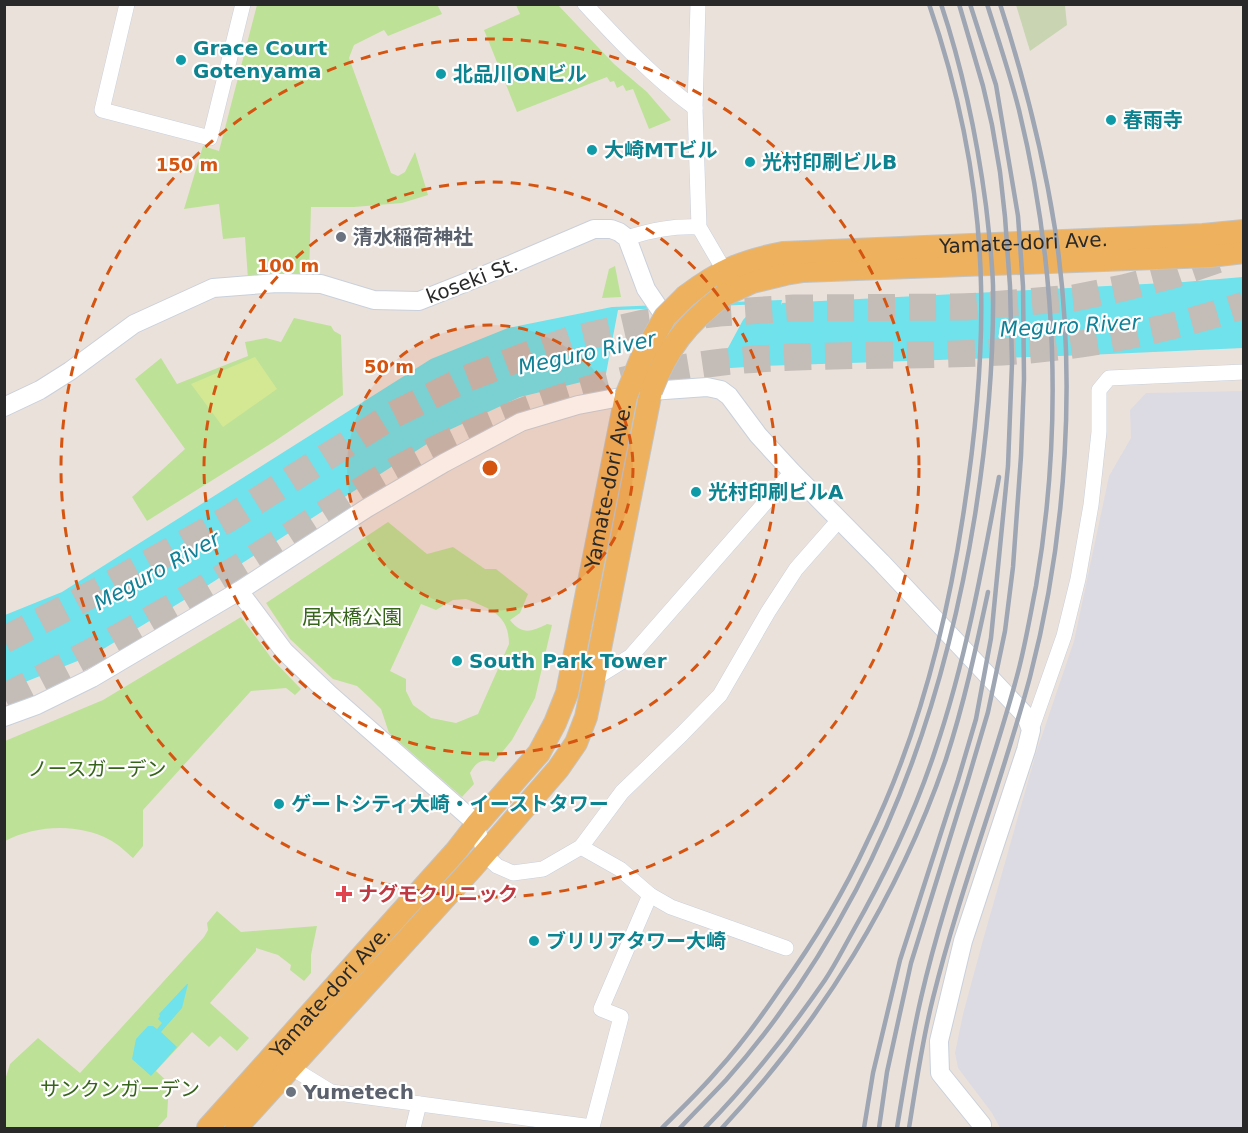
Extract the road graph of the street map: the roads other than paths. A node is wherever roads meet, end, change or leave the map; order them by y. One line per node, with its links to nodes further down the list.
1 (128, 4): 2 (street)
2 (243, 4)
3 (585, 4): 5 (street)
4 (698, 4): 5 (street)
5 (695, 108): 6 (street)
6 (699, 227): 8 (street); 10 (street)
7 (1244, 231): 10 (main road, Yamate-dori Ave.)
8 (627, 238): 11 (street); 15 (street, koseki St.)
9 (1244, 252): 13 (main road, Yamate-dori Ave., bridge)
10 (724, 270): 11 (main road, Yamate-dori Ave., bridge)
11 (665, 316): 14 (main road, Yamate-dori Ave., bridge)
12 (1244, 372): 21 (street)
13 (651, 391): 16 (street); 19 (main road, Yamate-dori Ave.)
14 (626, 396): 18 (street); 22 (main road, Yamate-dori Ave.)
15 (4, 407)
16 (792, 472): 17 (street); 19 (street)
17 (839, 520): 21 (street); 23 (street)
18 (239, 591): 20 (street); 22 (street)
19 (594, 679): 24 (main road, Yamate-dori Ave.)
20 (4, 717)
21 (1031, 730): 30 (street)
22 (477, 824): 24 (street); 27 (main road, Yamate-dori Ave.)
23 (581, 848): 24 (street); 25 (street)
24 (484, 854): 27 (main road, Yamate-dori Ave.)
25 (650, 895): 26 (street); 29 (street)
26 (786, 948)
27 (284, 1060): 28 (street); 31 (main road, Yamate-dori Ave.); 32 (main road, Yamate-dori Ave.)
28 (419, 1104): 29 (street); 33 (street)
29 (497, 1122)
30 (981, 1127)
31 (208, 1128)
32 (236, 1128)
33 (412, 1128)

